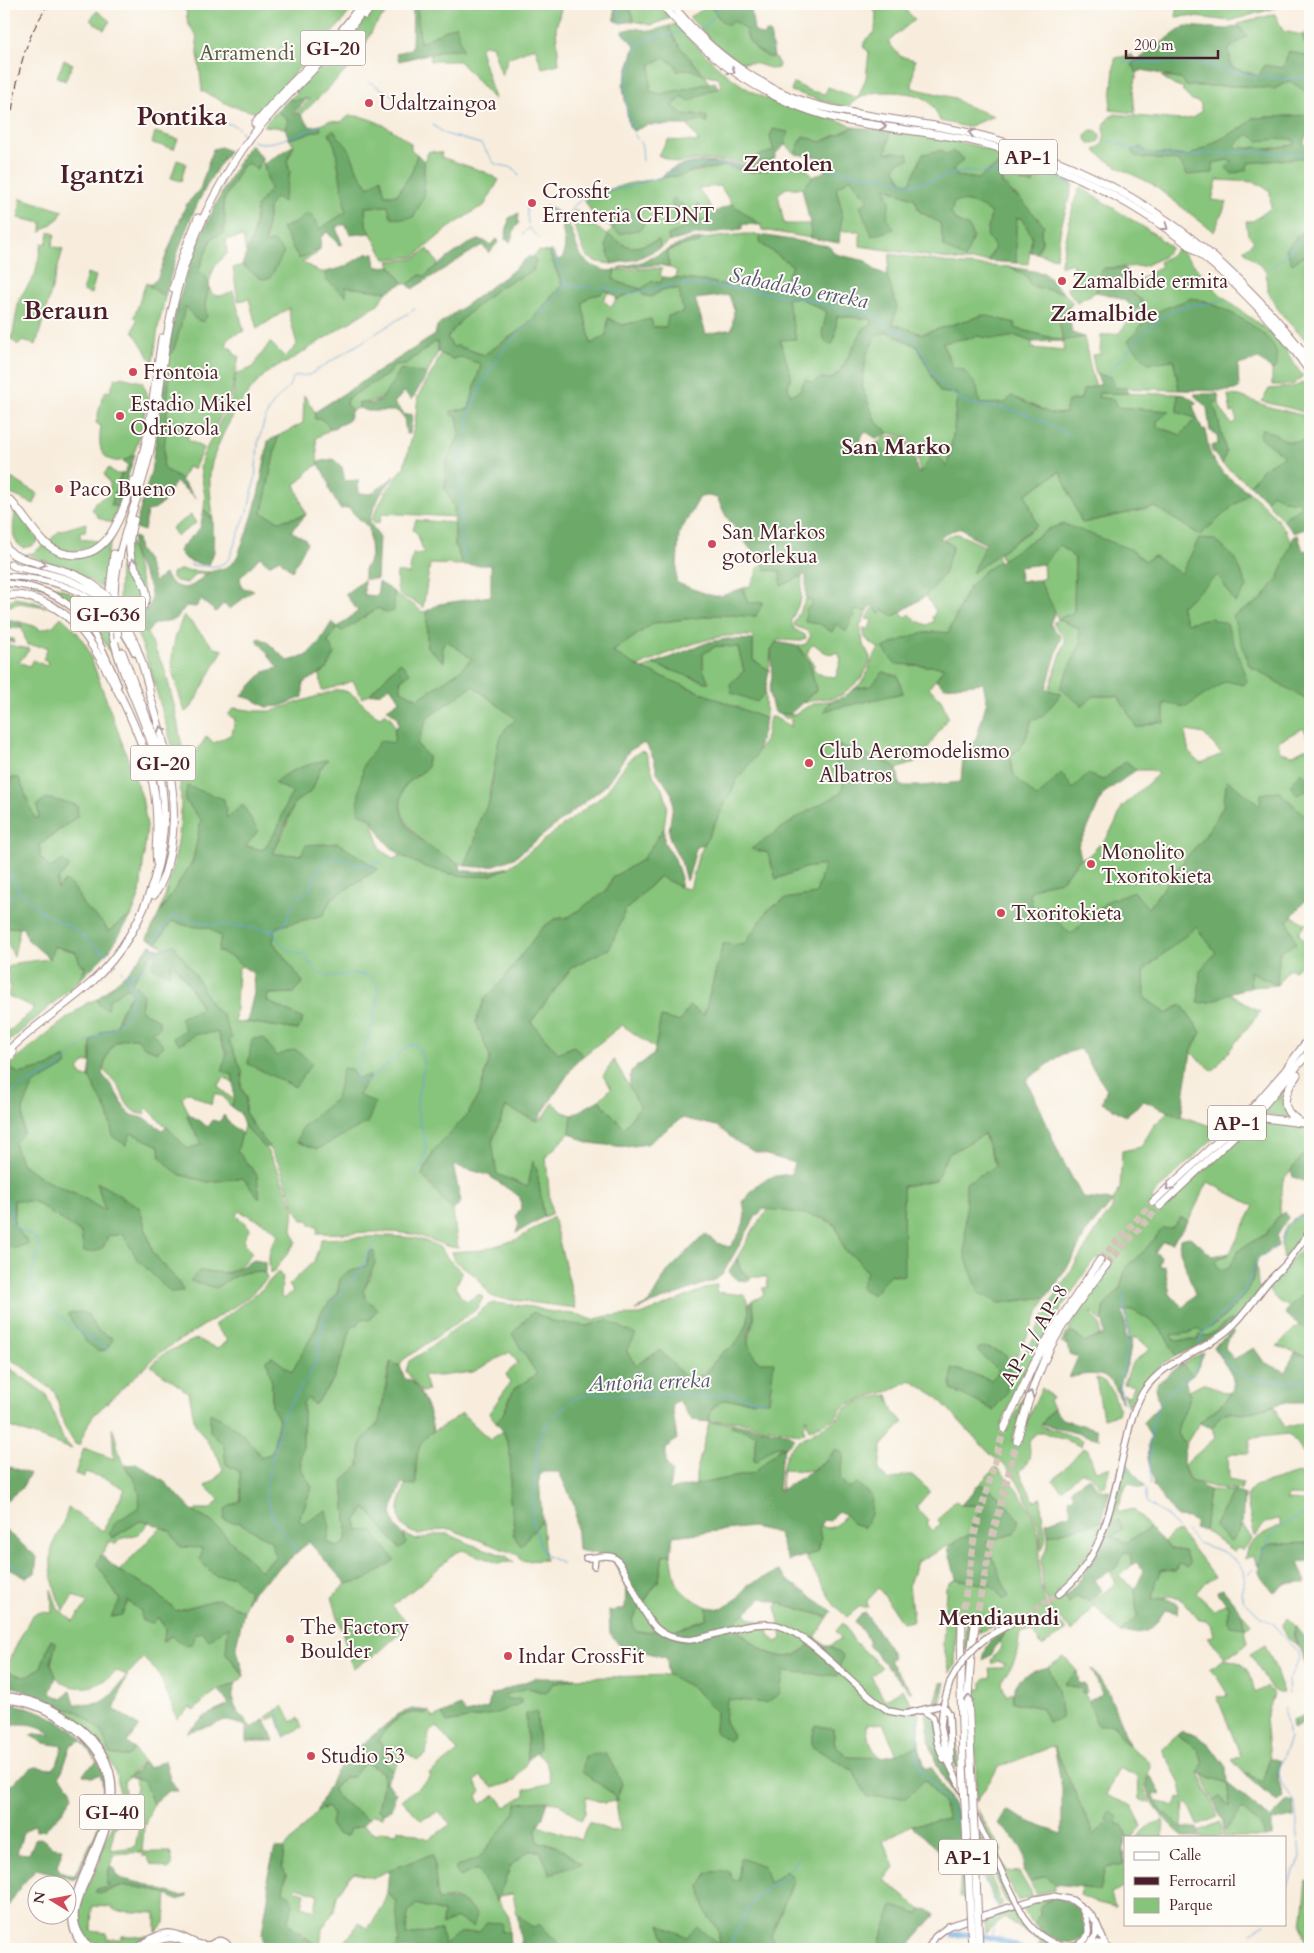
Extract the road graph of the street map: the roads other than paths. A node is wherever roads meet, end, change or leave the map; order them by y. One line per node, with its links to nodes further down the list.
1 (359, 4): 8 (highway, GI-20)
2 (367, 4): 7 (highway, GI-20)
3 (372, 4): 7 (highway)
4 (662, 4): 6 (highway, AP-1)
5 (672, 4): 6 (highway, AP-1)
6 (698, 39): 10 (highway, AP-1, one-way to 6); 11 (highway, AP-1, one-way to 11)
7 (319, 64): 8 (highway, GI-20)
8 (292, 87): 9 (highway, GI-20)
9 (222, 178): 12 (highway, GI-20); 13 (highway, GI-20)
10 (1310, 361)
11 (1310, 372)
12 (148, 459): 17 (highway, one-way to 12); 21 (highway, GI-20)
13 (140, 469): 14 (highway); 21 (highway, GI-20)
14 (4, 498)
15 (4, 511): 16 (highway)
16 (4, 526)
17 (4, 541)
18 (10, 564): 23 (highway)
19 (4, 576): 23 (main road, GI-636)
20 (4, 583): 24 (main road, GI-636)
21 (112, 591): 25 (highway, GI-20); 26 (highway, GI-20, bridge)
22 (8, 596): 24 (highway)
23 (149, 693): 26 (highway, GI-636, one-way to 23)
24 (125, 703): 25 (highway)
25 (158, 866): 29 (highway, GI-20)
26 (154, 895): 31 (highway, GI-20)
27 (1310, 1037): 33 (highway, AP-1, one-way to 33)
28 (1310, 1051): 33 (highway, AP-1)
29 (4, 1056)
30 (1310, 1056): 32 (highway)
31 (4, 1062)
32 (1306, 1124): 33 (highway)
33 (1198, 1169)
34 (1310, 1226): 38 (main road)
35 (1310, 1231): 38 (main road)
36 (1100, 1260): 39 (highway, AP-1 / AP-8)
37 (1107, 1264): 40 (highway, AP-1 / AP-8, one-way to 37)
38 (1276, 1273): 44 (main road)
39 (1004, 1429)
40 (1017, 1441)
41 (586, 1558): 42 (main road)
42 (595, 1558): 43 (main road); 52 (main road)
43 (594, 1566)
44 (1060, 1594)
45 (962, 1618): 68 (highway, AP-1, bridge)
46 (976, 1619): 69 (highway, AP-1, one-way to 46, bridge)
47 (1014, 1622): 53 (main road, bridge)
48 (4, 1696): 62 (main road, GI-40)
49 (4, 1700): 61 (main road, GI-40)
50 (938, 1706): 52 (main road)
51 (946, 1709): 54 (main road)
52 (922, 1710): 53 (main road)
53 (951, 1771): 54 (main road)
54 (958, 1784): 57 (main road, bridge)
55 (1081, 1907): 56 (main road); 57 (main road); 67 (main road)
56 (1094, 1919): 59 (main road); 60 (main road)
57 (1054, 1944): 70 (main road)
58 (210, 1947): 63 (main road); 66 (main road)
59 (1086, 1947): 60 (main road); 70 (main road)
60 (1108, 1947)
61 (86, 1949)
62 (93, 1949)
63 (135, 1949)
64 (143, 1949): 65 (main road)
65 (200, 1949)
66 (230, 1949)
67 (928, 1949)
68 (972, 1949)
69 (979, 1949)
70 (1068, 1949)

